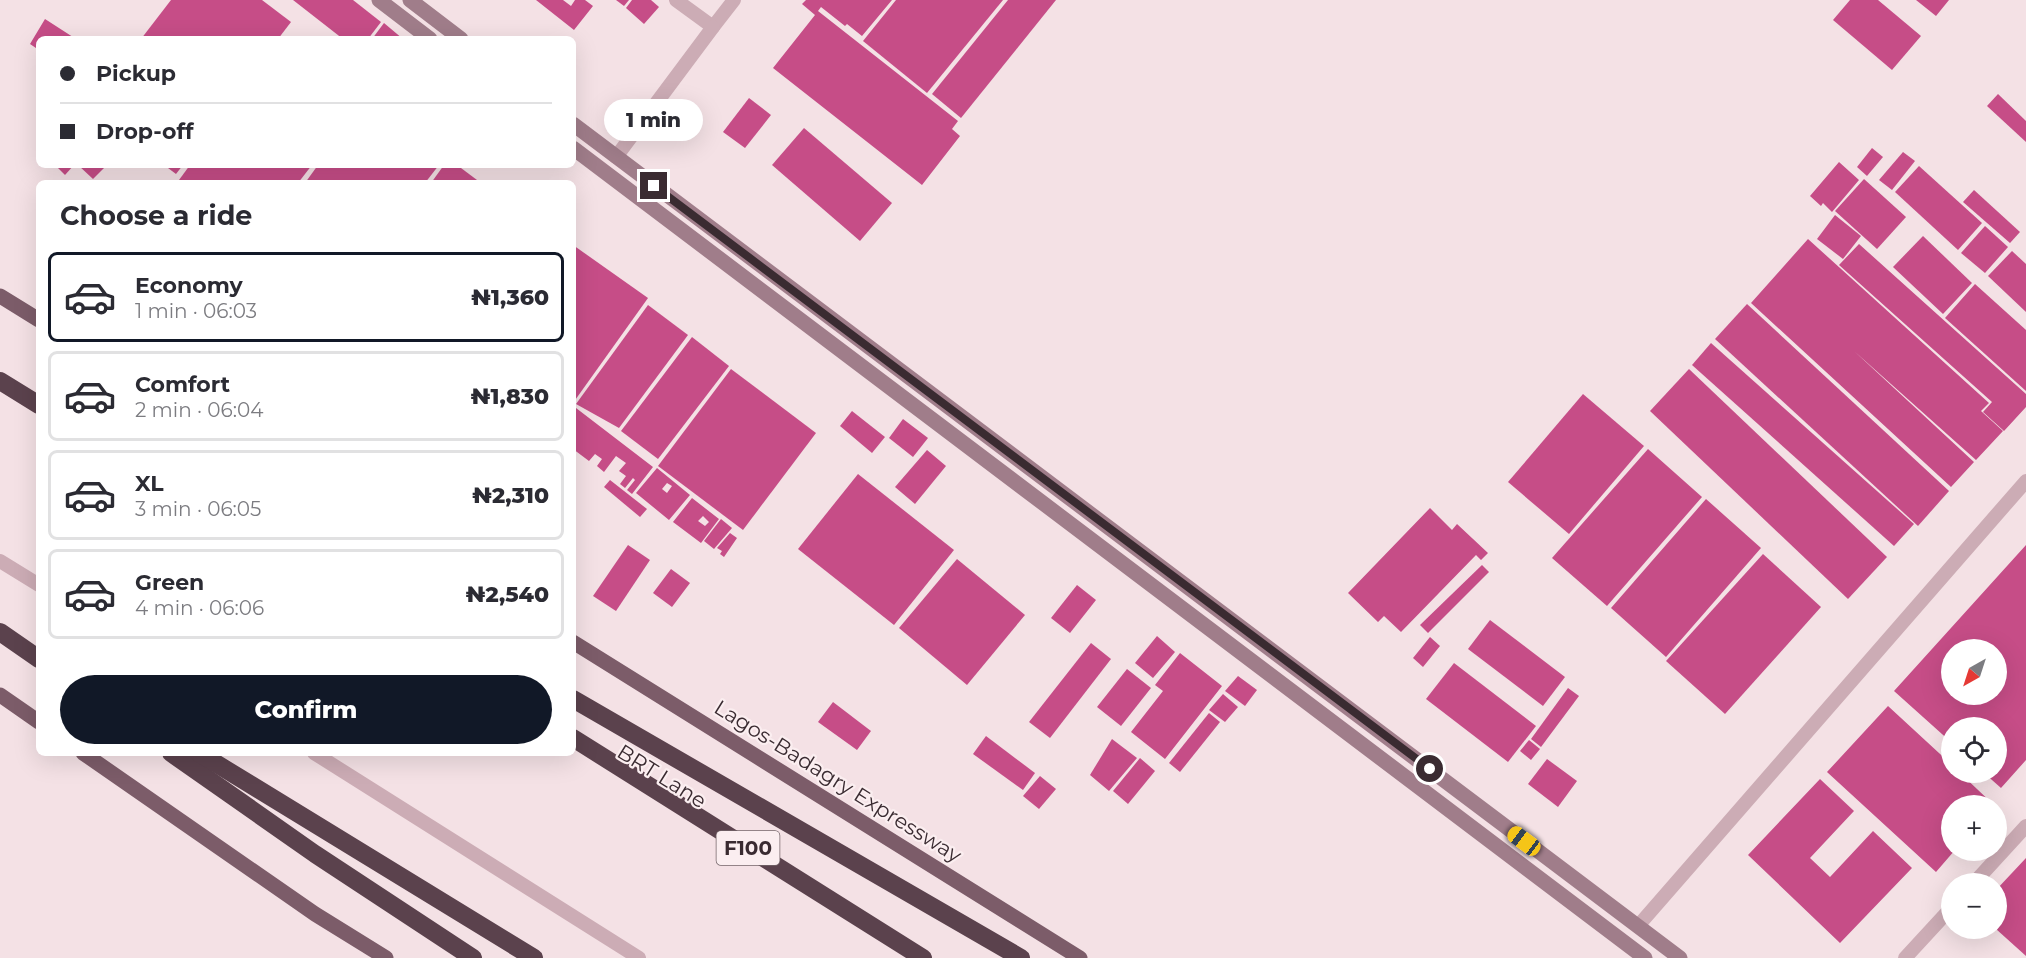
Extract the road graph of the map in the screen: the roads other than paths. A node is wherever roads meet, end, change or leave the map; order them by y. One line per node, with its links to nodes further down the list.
1 (379, 0): 6 (main road)
2 (410, 0): 7 (main road)
3 (676, 0): 5 (lane)
4 (734, 0): 5 (lane)
5 (713, 27): 10 (lane)
6 (426, 36)
7 (457, 36)
8 (576, 126): 10 (main road)
9 (576, 150): 44 (main road)
10 (616, 157): 35 (main road)
11 (0, 296): 12 (main road)
12 (36, 318)
13 (0, 381): 15 (highway)
14 (0, 387): 16 (lane)
15 (36, 403)
16 (36, 409)
17 (2026, 481): 35 (lane)
18 (0, 561): 19 (lane)
19 (36, 583)
20 (0, 632): 22 (highway)
21 (576, 644): 43 (main road, Lagos-Badagry Expressway)
22 (36, 656)
23 (0, 695): 25 (main road)
24 (576, 701): 42 (highway)
25 (36, 720)
26 (576, 740): 41 (highway, F100)
27 (576, 746): 40 (lane, BRT Lane)
28 (87, 756): 36 (main road)
29 (175, 756): 37 (highway)
30 (203, 756): 38 (highway)
31 (319, 756): 39 (lane)
32 (2026, 826): 33 (lane)
33 (1983, 873)
34 (1941, 919): 46 (lane)
35 (1638, 926): 45 (main road)
36 (386, 958)
37 (473, 958)
38 (534, 958)
39 (639, 958)
40 (911, 958)
41 (923, 958)
42 (1021, 958)
43 (1080, 958)
44 (1645, 958)
45 (1680, 958)
46 (1905, 958)

